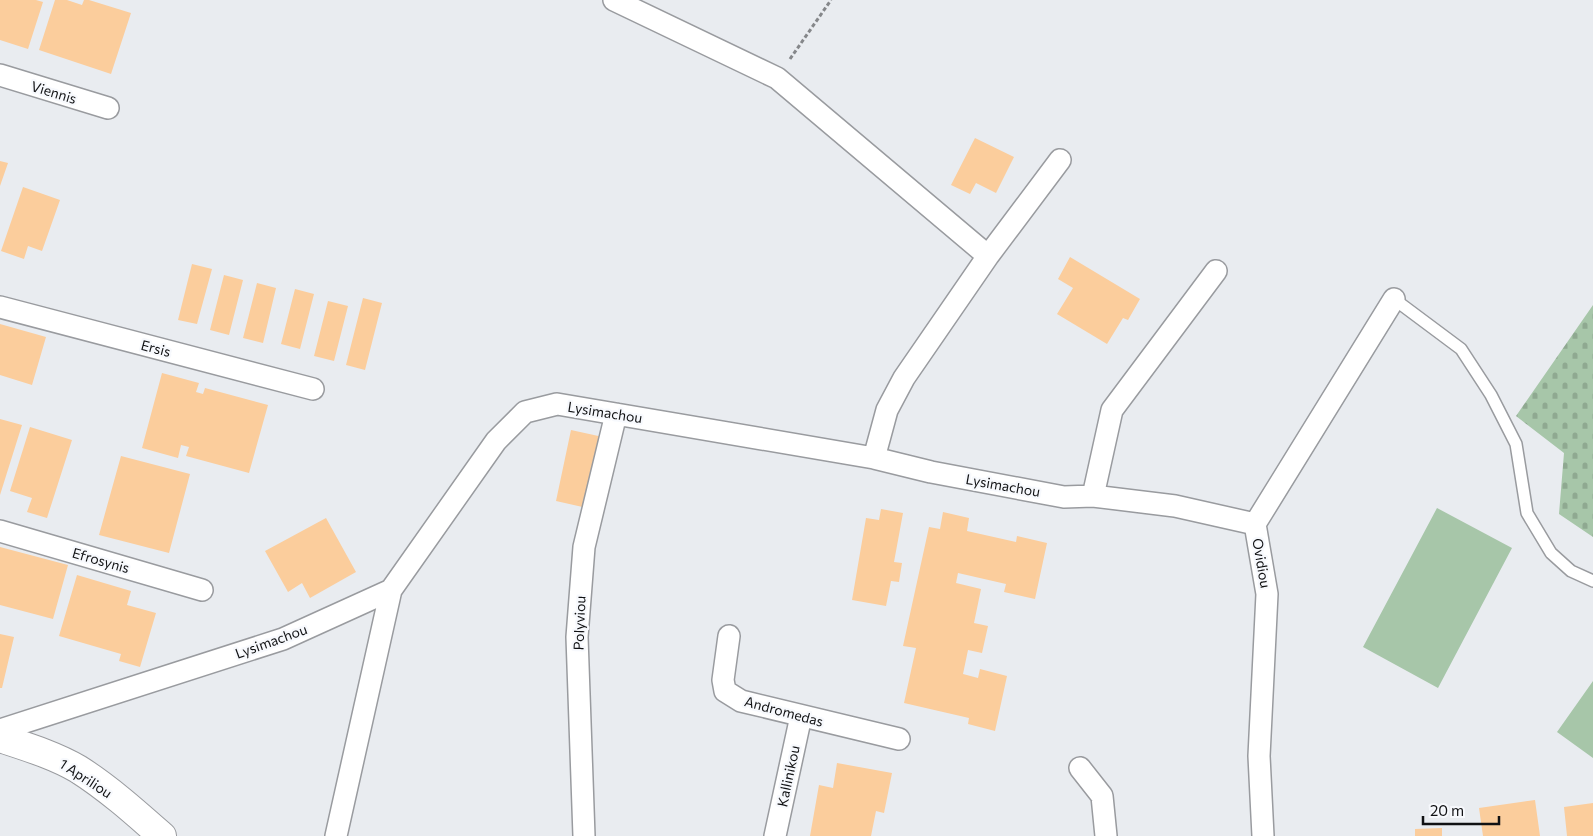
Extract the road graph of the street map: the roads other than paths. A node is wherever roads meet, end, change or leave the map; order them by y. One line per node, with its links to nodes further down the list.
1 (614, 0): 5 (street)
2 (0, 75): 3 (street, Viennis)
3 (108, 108)
4 (1060, 160): 5 (street)
5 (988, 256): 11 (street)
6 (1216, 271): 12 (street)
7 (1394, 299): 13 (street, Ovidiou); 15 (lane)
8 (0, 307): 9 (street, Ersis)
9 (313, 389)
10 (616, 414): 11 (street, Lysimachou); 17 (street, Lysimachou); 26 (street, Polyviou)
11 (874, 458): 12 (street, Lysimachou)
12 (1093, 496): 13 (street, Lysimachou)
13 (1255, 524): 29 (street, Ovidiou)
14 (0, 531): 16 (street, Efrosynis)
15 (1593, 582)
16 (202, 590)
17 (391, 590): 20 (street, Lysimachou); 25 (street)
18 (729, 636): 19 (street, Andromedas)
19 (801, 716): 22 (street, Andromedas); 27 (street, Kallinikou)
20 (0, 730)
21 (0, 738): 24 (main road, 1 Apriliou)
22 (899, 739)
23 (1080, 768): 28 (street)
24 (162, 836)
25 (336, 836)
26 (584, 836)
27 (775, 836)
28 (1106, 836)
29 (1263, 836)

